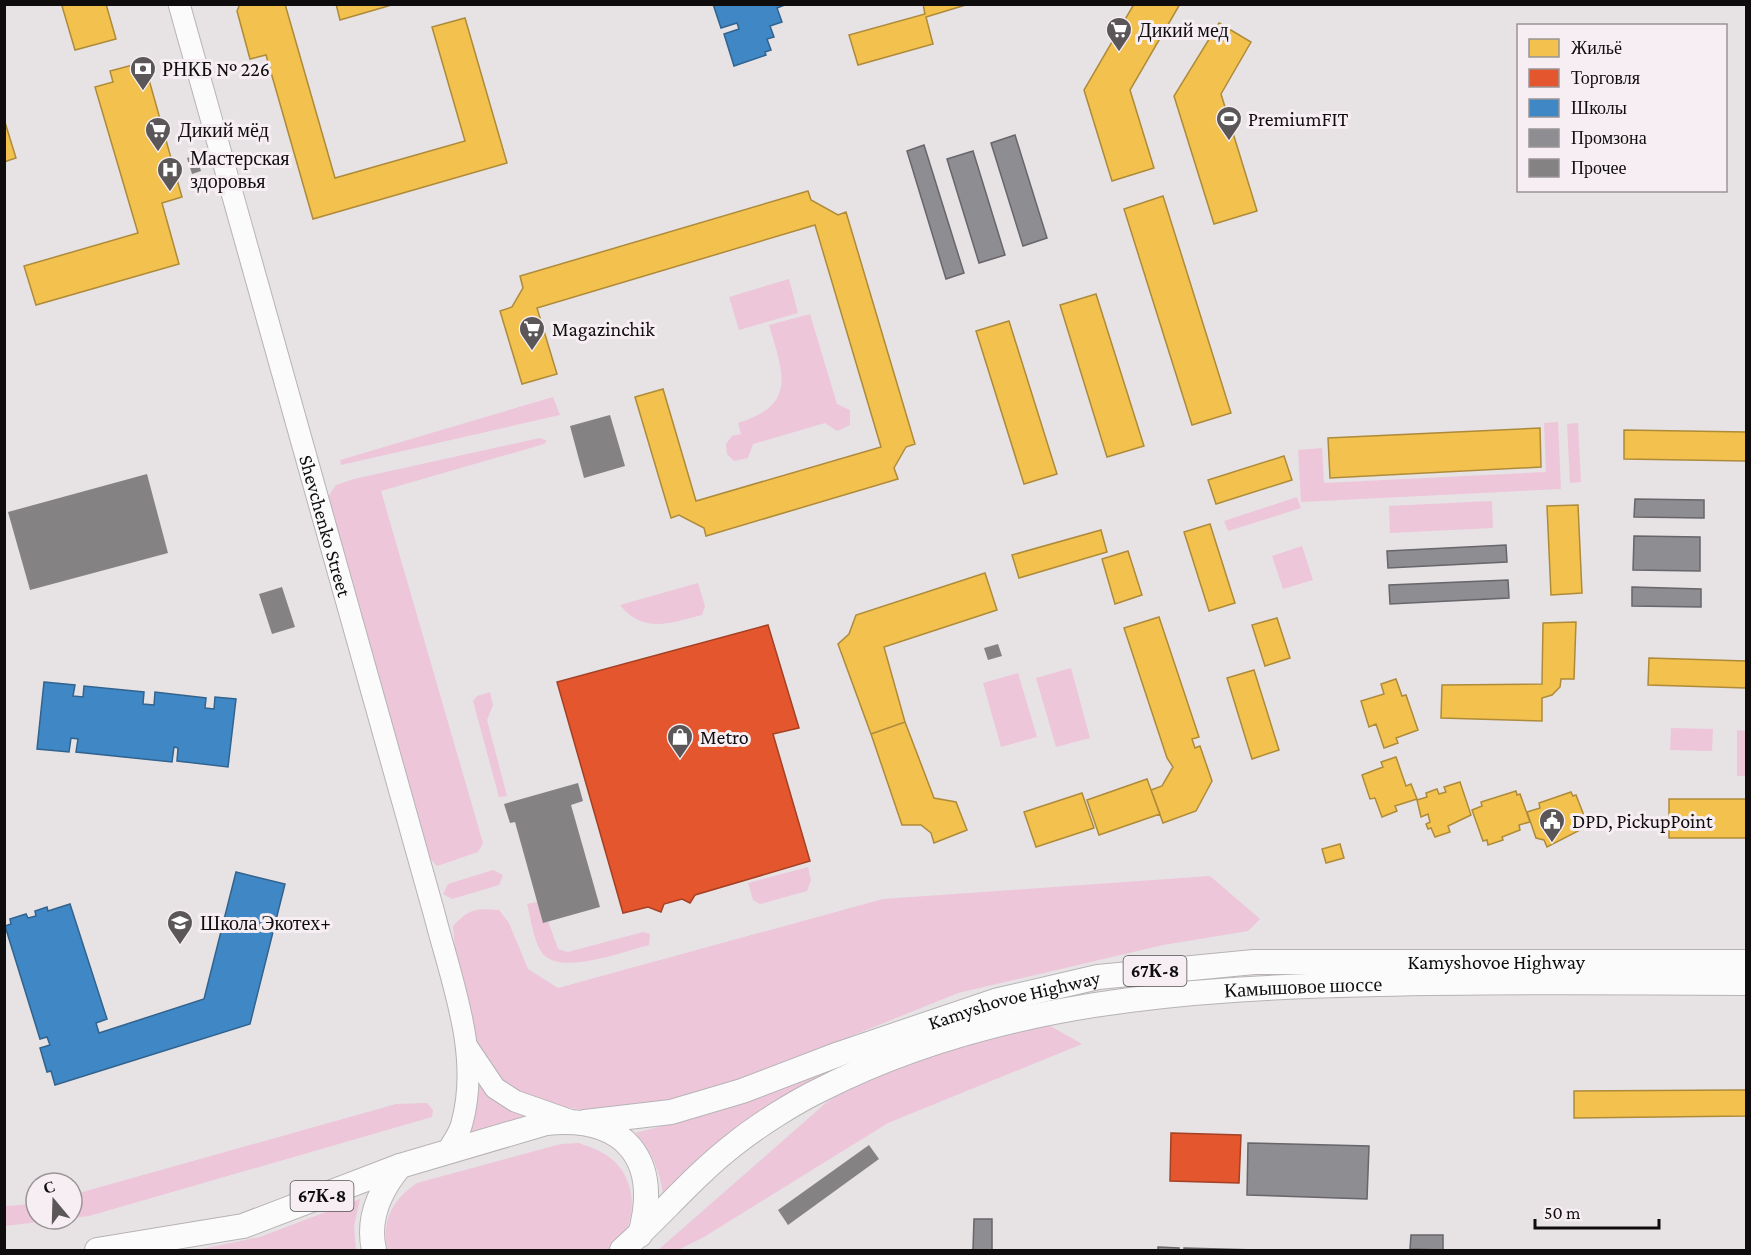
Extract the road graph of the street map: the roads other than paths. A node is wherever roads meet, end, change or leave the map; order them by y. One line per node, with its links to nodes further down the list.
1 (179, 4): 5 (main road, Shevchenko Street)
2 (1746, 963): 6 (main road, Kamyshovoe Highway / 67К-8)
3 (1746, 983): 4 (main road, Камышовое шоссе / 67К-8)
4 (938, 1041): 9 (main road, Kamyshovoe Highway)
5 (468, 1048): 6 (main road, Shevchenko Street); 7 (main road, Shevchenko Street)
6 (577, 1121): 7 (main road, Kamyshovoe Highway / 67К-8); 9 (main road, Kamyshovoe Highway)
7 (447, 1152): 8 (main road, Kamyshovoe Highway / 67К-8)
8 (400, 1166): 10 (main road, Kamyshovoe Highway / 67К-8); 11 (main road)
9 (631, 1243)
10 (97, 1251)
11 (374, 1251)

